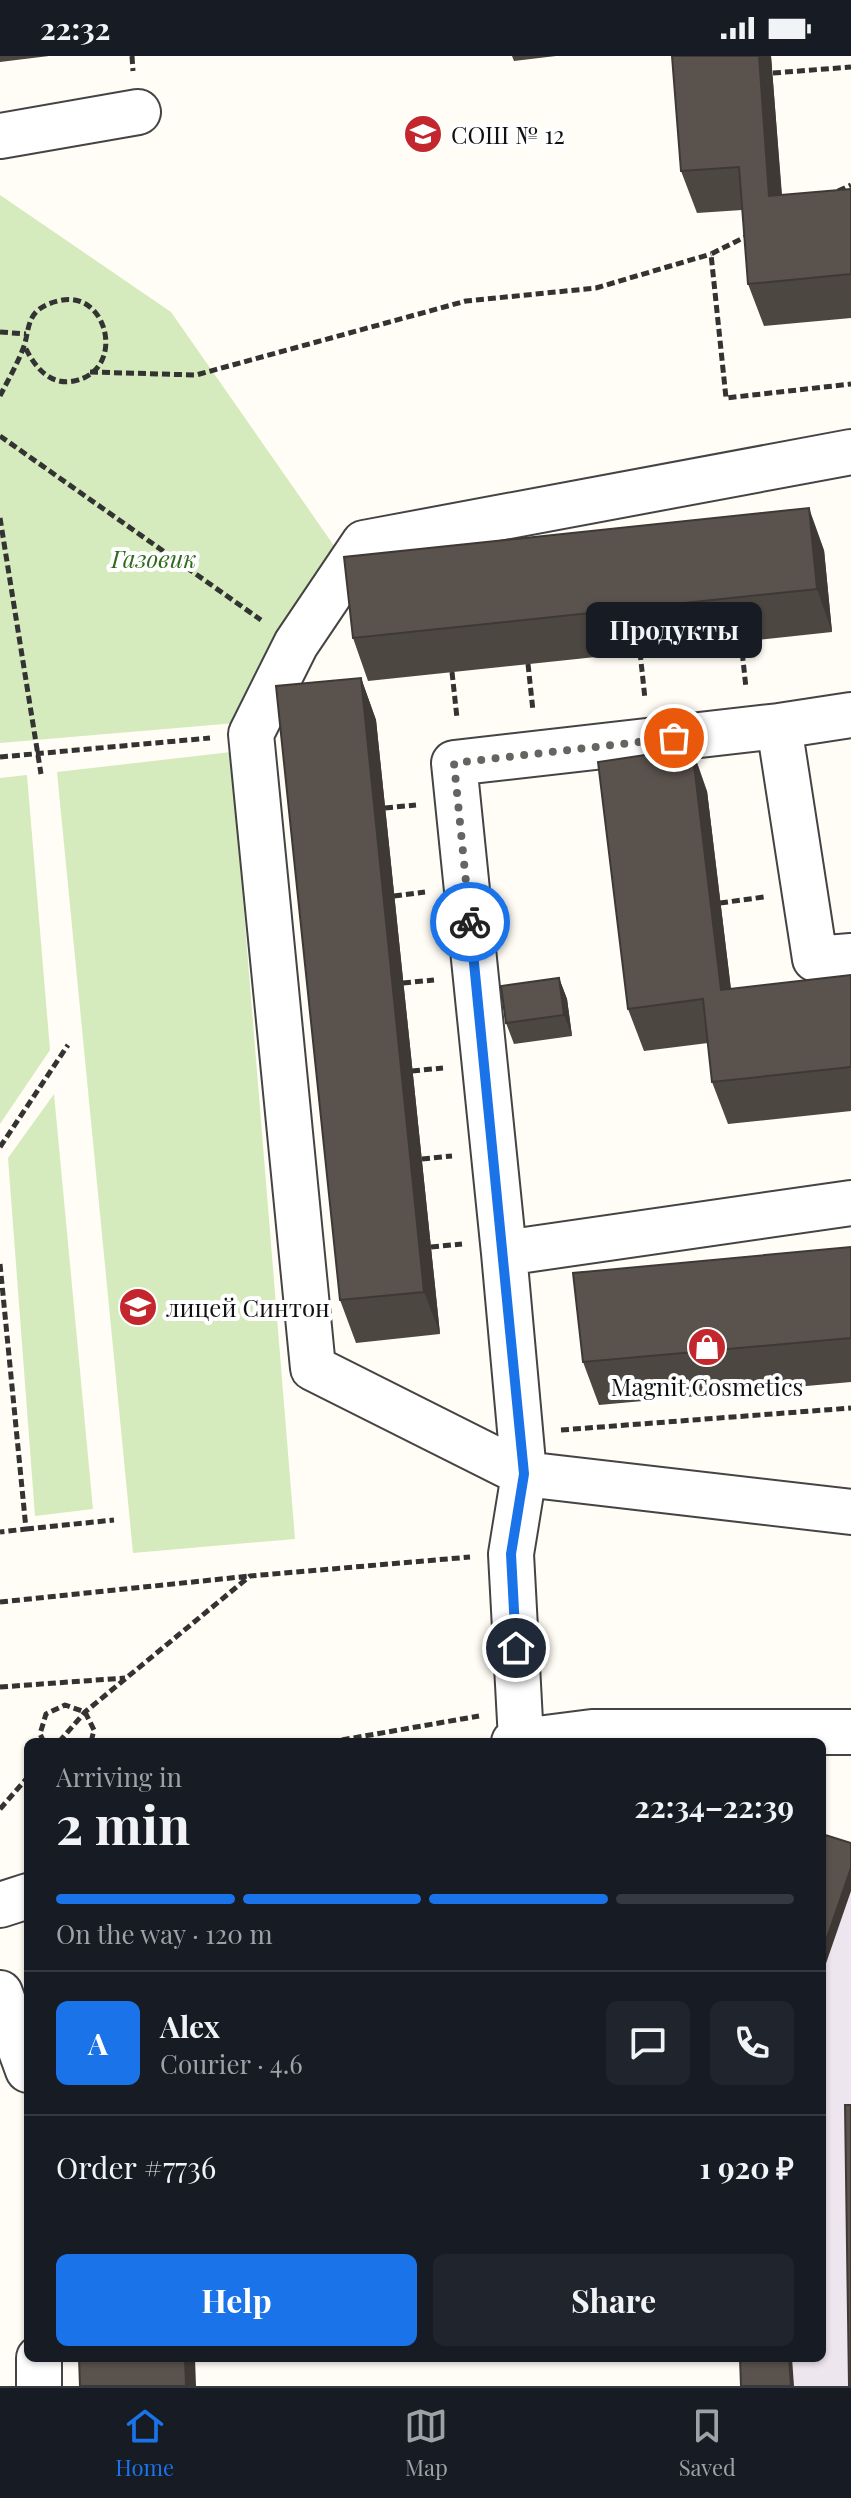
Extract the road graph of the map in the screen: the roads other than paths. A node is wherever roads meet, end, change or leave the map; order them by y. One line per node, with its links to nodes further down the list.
1 (138, 112): 2 (street)
2 (0, 136)
3 (851, 457): 9 (street)
4 (851, 715): 5 (street)
5 (779, 726): 6 (street); 8 (street)
6 (851, 956)
7 (851, 1203): 8 (street)
8 (504, 1253): 9 (street)
9 (524, 1474): 10 (street); 11 (street)
10 (851, 1512)
11 (518, 1731): 12 (street)
12 (851, 1732)
13 (24, 1897): 14 (street)
14 (0, 1905)
15 (0, 1993): 16 (street)
16 (24, 2059)
17 (39, 2362): 18 (street)
18 (39, 2386)

